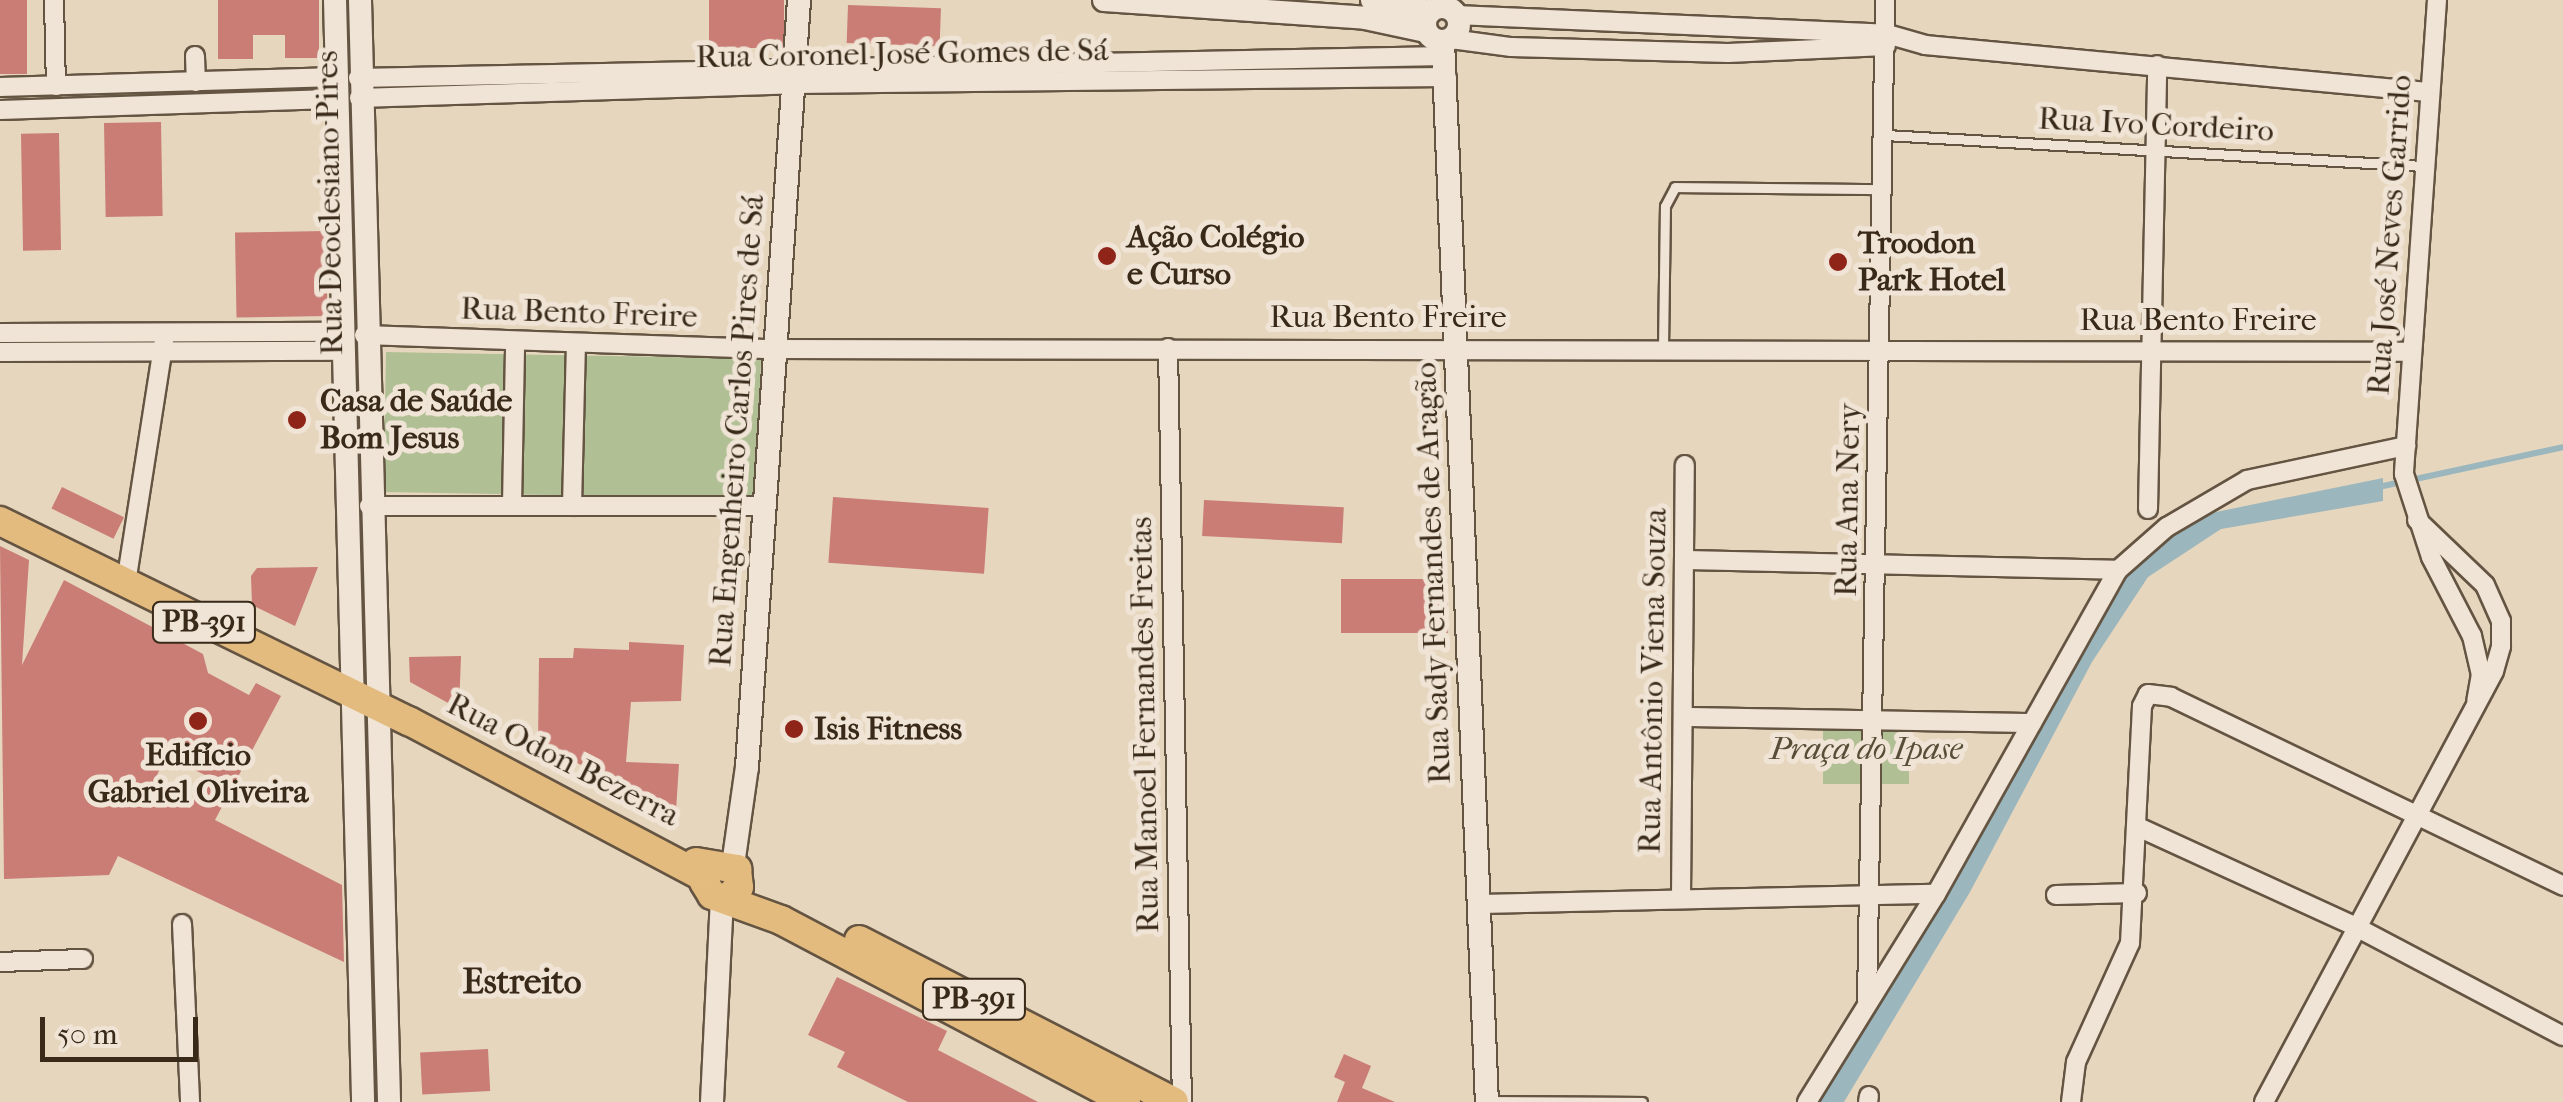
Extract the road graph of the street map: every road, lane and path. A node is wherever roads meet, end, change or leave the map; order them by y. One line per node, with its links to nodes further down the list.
1 (54, 0): 16 (street)
2 (335, 0): 18 (street, Rua Deoclesiano Pires)
3 (360, 0): 18 (street, Rua Deoclesiano Pires)
4 (799, 0): 14 (street, Rua Engenheiro Carlos Pires de Sá)
5 (1104, 0): 9 (street)
6 (1372, 0): 10 (street)
7 (1886, 0): 11 (street, Rua Ana Nery)
8 (2437, 0): 19 (street, Rua José Neves Garrido)
9 (1215, 4): 10 (street)
10 (1442, 31): 11 (street); 11 (street); 14 (street, Rua Coronel José Gomes de Sá); 30 (street, Rua Sady Fernandes de Aragão)
11 (1887, 40): 13 (street); 21 (street, Rua Ana Nery)
12 (195, 56): 15 (street)
13 (2156, 65): 19 (street); 22 (street)
14 (795, 74): 18 (street, Rua Coronel José Gomes de Sá); 34 (street, Rua Engenheiro Carlos Pires de Sá)
15 (196, 82): 16 (street, Rua Coronel José Gomes de Sá); 18 (street, Rua Coronel José Gomes de Sá)
16 (56, 86): 17 (street, Rua Coronel José Gomes de Sá)
17 (0, 87)
18 (348, 88): 20 (street, Rua Coronel José Gomes de Sá); 26 (street, Rua Deoclesiano Pires)
19 (2428, 92): 23 (street, Rua José Neves Garrido)
20 (0, 110)
21 (1886, 134): 22 (lane, Rua Ivo Cordeiro); 24 (street, Rua Ana Nery)
22 (2155, 150): 23 (lane, Rua Ivo Cordeiro); 35 (street)
23 (2423, 166): 37 (street, Rua José Neves Garrido)
24 (1885, 189): 31 (street, Rua Ana Nery); 33 (lane)
25 (0, 333): 27 (street)
26 (351, 339): 27 (street, Rua Bento Freire); 28 (street, Rua Bento Freire); 41 (street, Rua Deoclesiano Pires); 51 (street, Rua Deoclesiano Pires)
27 (164, 342): 36 (street); 50 (street)
28 (516, 344): 29 (street, Rua Bento Freire); 40 (street)
29 (576, 344): 34 (street, Rua Bento Freire); 42 (street)
30 (1456, 346): 32 (street, Rua Bento Freire); 33 (street, Rua Bento Freire); 67 (street, Rua Sady Fernandes de Aragão)
31 (1882, 347): 33 (street, Rua Bento Freire); 35 (street, Rua Bento Freire); 48 (street, Rua Ana Nery)
32 (1168, 348): 34 (street, Rua Bento Freire); 80 (street, Rua Manoel Fernandes Freitas)
33 (1663, 348)
34 (772, 349): 43 (street, Rua Engenheiro Carlos Pires de Sá)
35 (2151, 350): 37 (street, Rua Bento Freire); 44 (street)
36 (0, 352)
37 (2412, 352): 38 (street, Rua José Neves Garrido)
38 (2406, 446): 45 (street, Rua José Neves Garrido); 49 (street)
39 (1685, 465): 47 (street, Rua Antônio Viena Souza)
40 (512, 505): 41 (street); 42 (street)
41 (369, 506): 51 (street, Rua Deoclesiano Pires)
42 (572, 506): 43 (street)
43 (762, 506): 60 (street, Rua Engenheiro Carlos Pires de Sá)
44 (2148, 509)
45 (2417, 520): 52 (street, Rua José Neves Garrido); 52 (street)
46 (0, 521): 50 (main road, PB-391)
47 (1684, 560): 48 (street); 53 (street, Rua Antônio Viena Souza)
48 (1878, 562): 49 (street); 54 (street, Rua Ana Nery)
49 (2118, 570): 55 (street)
50 (126, 583): 51 (main road, PB-391)
51 (365, 700): 58 (street); 59 (street); 60 (main road, Rua Odon Bezerra / PB-391)
52 (2476, 701): 56 (street)
53 (1684, 718): 54 (street); 66 (street, Rua Antônio Viena Souza)
54 (1871, 720): 55 (street); 62 (street, Rua Ana Nery)
55 (2032, 723): 64 (street)
56 (2416, 816): 57 (street); 61 (street); 69 (street)
57 (2138, 827): 63 (street); 69 (street)
58 (382, 874): 59 (street); 76 (street)
59 (358, 875): 75 (street)
60 (718, 878): 77 (street, Rua Engenheiro Carlos Pires de Sá); 78 (main road, PB-391); 79 (main road, PB-391)
61 (2563, 886)
62 (1866, 893): 64 (street); 66 (street); 72 (street, Rua Ana Nery)
63 (2137, 893): 65 (street); 84 (street)
64 (1936, 894): 72 (street)
65 (2056, 895)
66 (1681, 898): 67 (street)
67 (1479, 904): 81 (street, Rua Sady Fernandes de Aragão)
68 (182, 924): 74 (street)
69 (2356, 927): 73 (street); 85 (street)
70 (84, 958): 71 (street)
71 (0, 962)
72 (1866, 1001): 83 (street)
73 (2563, 1036)
74 (190, 1102)
75 (364, 1102)
76 (389, 1102)
77 (712, 1102)
78 (1126, 1102)
79 (1174, 1102)
80 (1182, 1102)
81 (1488, 1102): 82 (lane)
82 (1642, 1102)
83 (1807, 1102)
84 (2072, 1102)
85 (2264, 1102)

